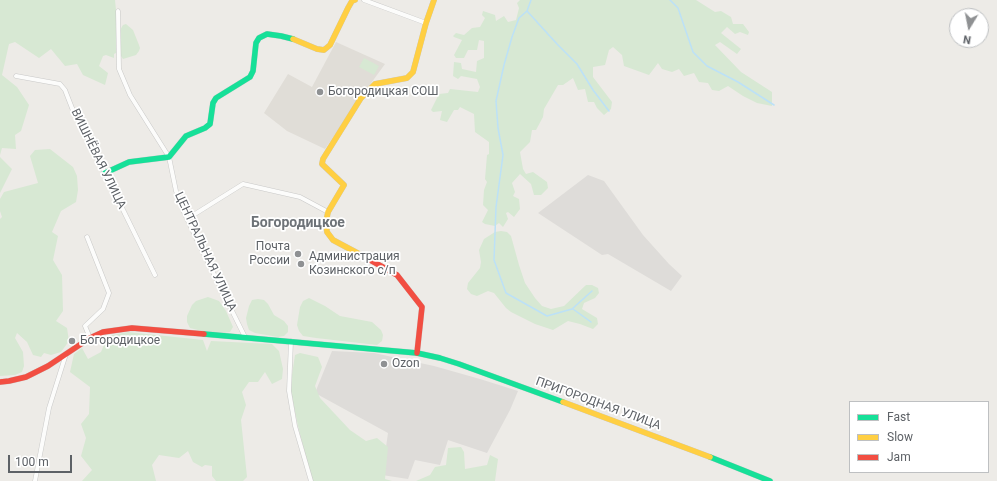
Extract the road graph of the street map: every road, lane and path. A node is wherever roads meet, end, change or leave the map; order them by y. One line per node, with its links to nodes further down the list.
1 (355, 0): 7 (street)
2 (364, 0): 5 (street)
3 (434, 0): 5 (street)
4 (118, 11): 7 (street, ЦЕНТРАЛЬНАЯ УЛИЦА)
5 (426, 23): 9 (street)
6 (16, 76): 8 (street, ВИШНЁВАЯ УЛИЦА)
7 (169, 156): 8 (street); 10 (street, ЦЕНТРАЛЬНАЯ УЛИЦА)
8 (105, 173): 12 (street, ВИШНЁВАЯ УЛИЦА)
9 (328, 212): 10 (street); 16 (street)
10 (188, 219): 13 (street, ЦЕНТРАЛЬНАЯ УЛИЦА)
11 (87, 237): 14 (street)
12 (155, 275)
13 (245, 337): 14 (street, ПРИГОРОДНАЯ УЛИЦА); 15 (street, ПРИГОРОДНАЯ УЛИЦА)
14 (90, 338): 17 (street, ПРИГОРОДНАЯ УЛИЦА)
15 (290, 341): 16 (street, ПРИГОРОДНАЯ УЛИЦА); 20 (street)
16 (417, 353): 21 (street, ПРИГОРОДНАЯ УЛИЦА)
17 (66, 354): 18 (street, ПРИГОРОДНАЯ УЛИЦА); 19 (street)
18 (0, 382)
19 (35, 481)
20 (311, 481)
21 (770, 481)

